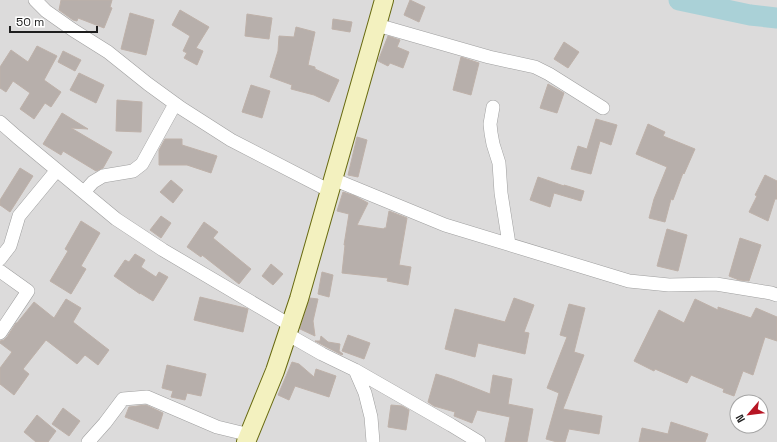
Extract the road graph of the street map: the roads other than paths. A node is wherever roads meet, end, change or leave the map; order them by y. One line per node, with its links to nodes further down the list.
1 (35, 0): 4 (street)
2 (384, 0): 3 (street)
3 (377, 26): 6 (street); 9 (street)
4 (175, 104): 9 (street); 10 (street)
5 (493, 107): 11 (street)
6 (603, 108)
7 (0, 122): 8 (street)
8 (57, 170): 10 (street); 12 (street)
9 (332, 185): 11 (street); 15 (street)
10 (84, 192): 15 (street)
11 (509, 244): 14 (street)
12 (0, 259)
13 (0, 271): 16 (street)
14 (777, 295)
15 (289, 329): 17 (street); 18 (street)
16 (0, 333)
17 (355, 370): 20 (street); 21 (street)
18 (248, 439): 19 (street)
19 (88, 442)
20 (373, 442)
21 (479, 442)

